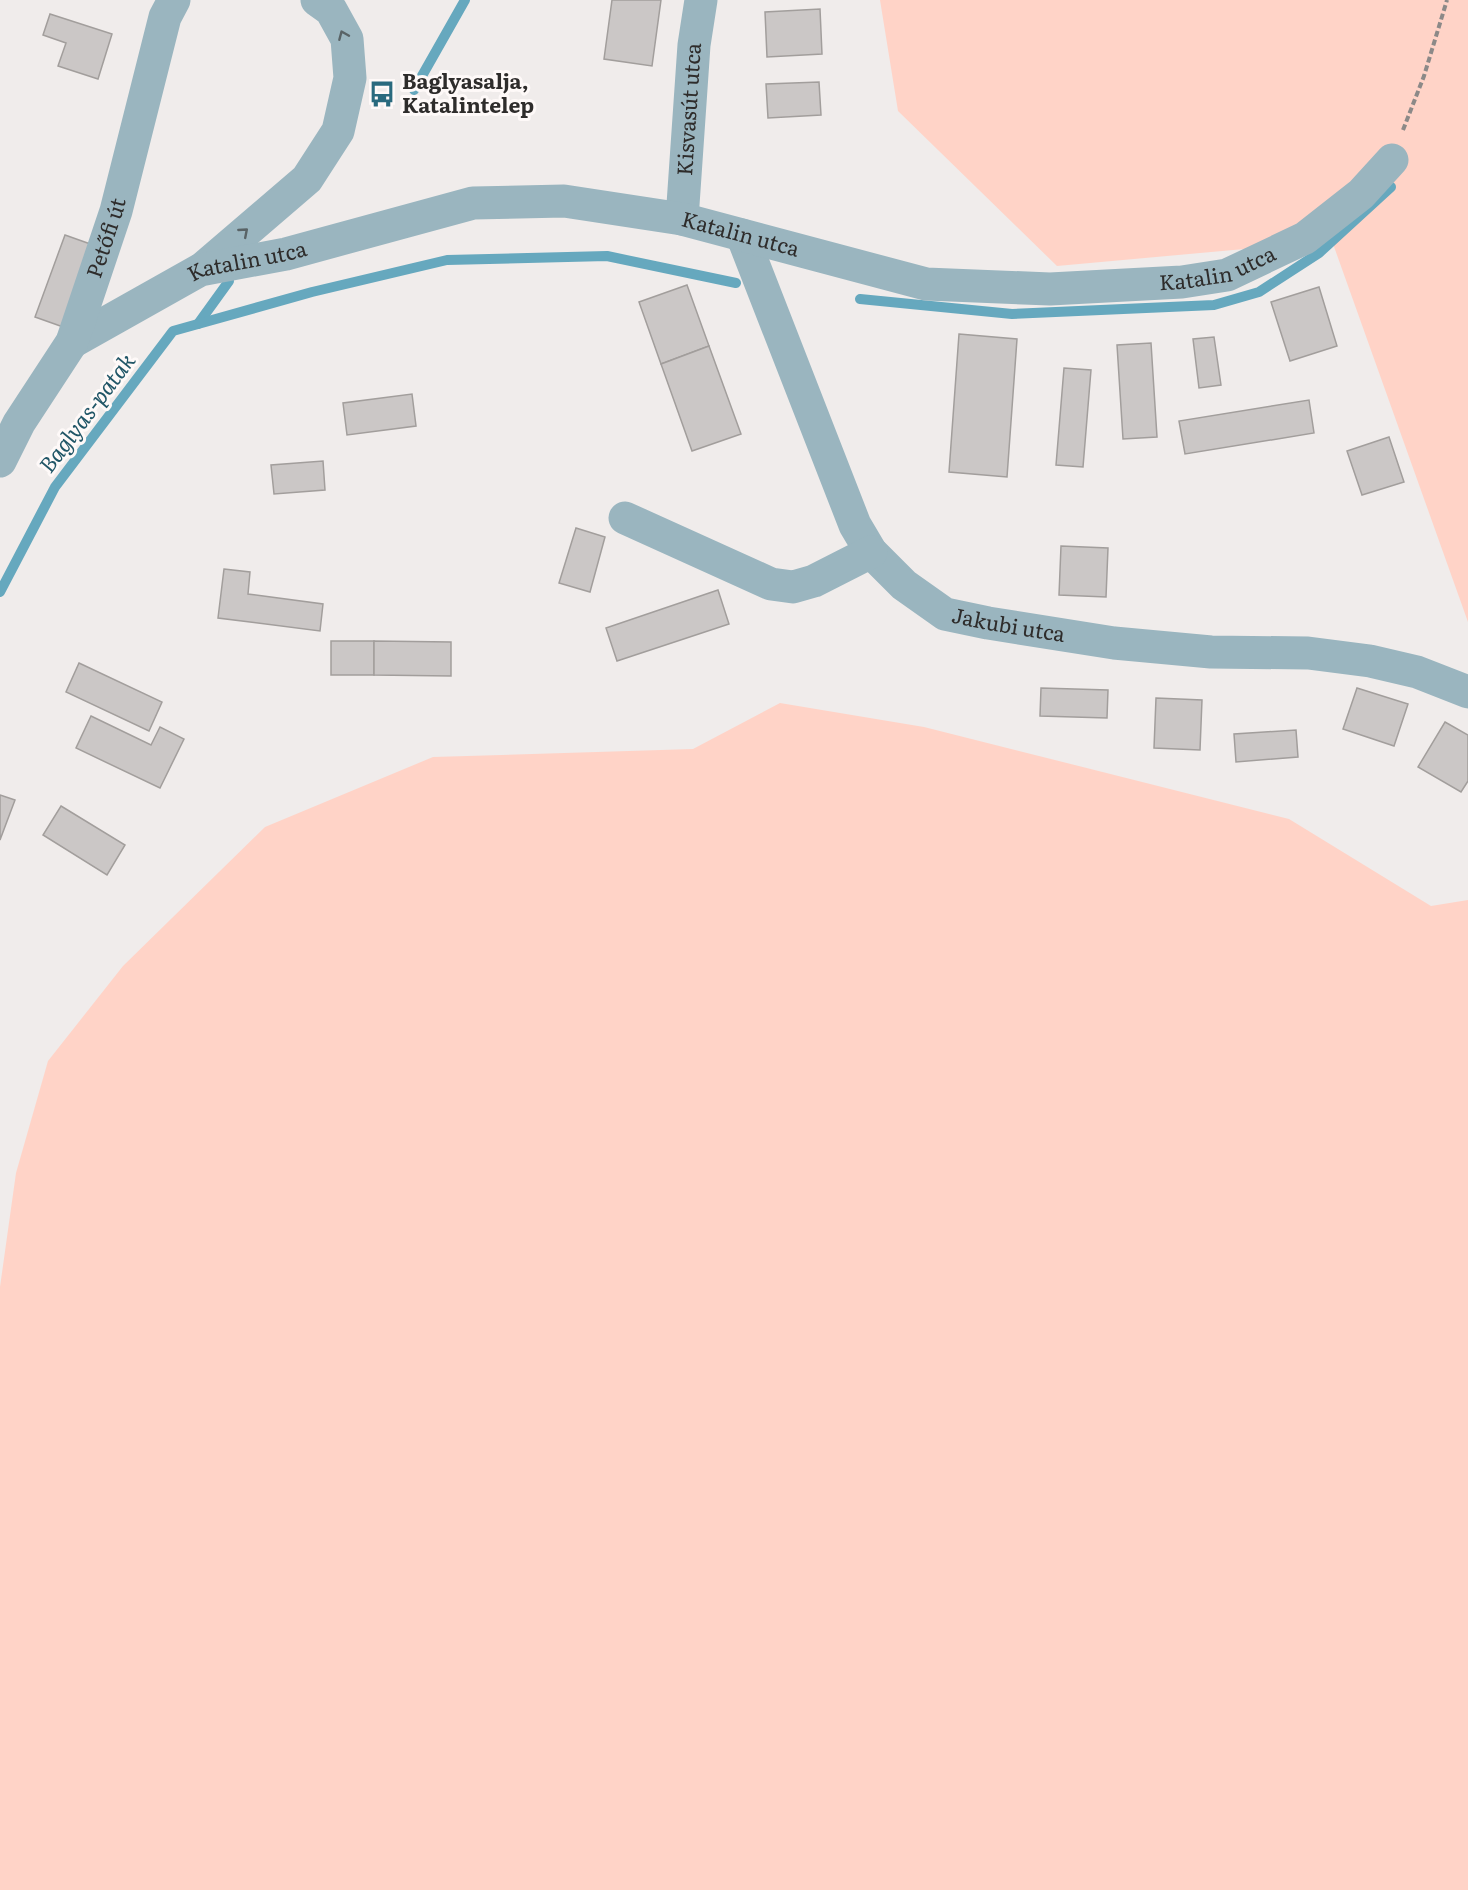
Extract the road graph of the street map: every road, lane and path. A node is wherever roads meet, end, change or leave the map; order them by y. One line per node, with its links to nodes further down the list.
1 (174, 0): 9 (street, Petőfi út)
2 (317, 0): 8 (street, one-way to 2)
3 (701, 0): 6 (street, Kisvasút utca)
4 (1447, 0): 5 (path)
5 (1392, 160): 7 (street, Katalin utca)
6 (682, 219): 7 (street, Katalin utca); 8 (street, Katalin utca)
7 (742, 236): 12 (street, Jakubi utca)
8 (200, 270): 9 (street, Katalin utca)
9 (72, 342): 10 (street, Petőfi út)
10 (0, 461)
11 (625, 518): 12 (street)
12 (871, 552): 13 (street, Jakubi utca)
13 (1468, 692)

